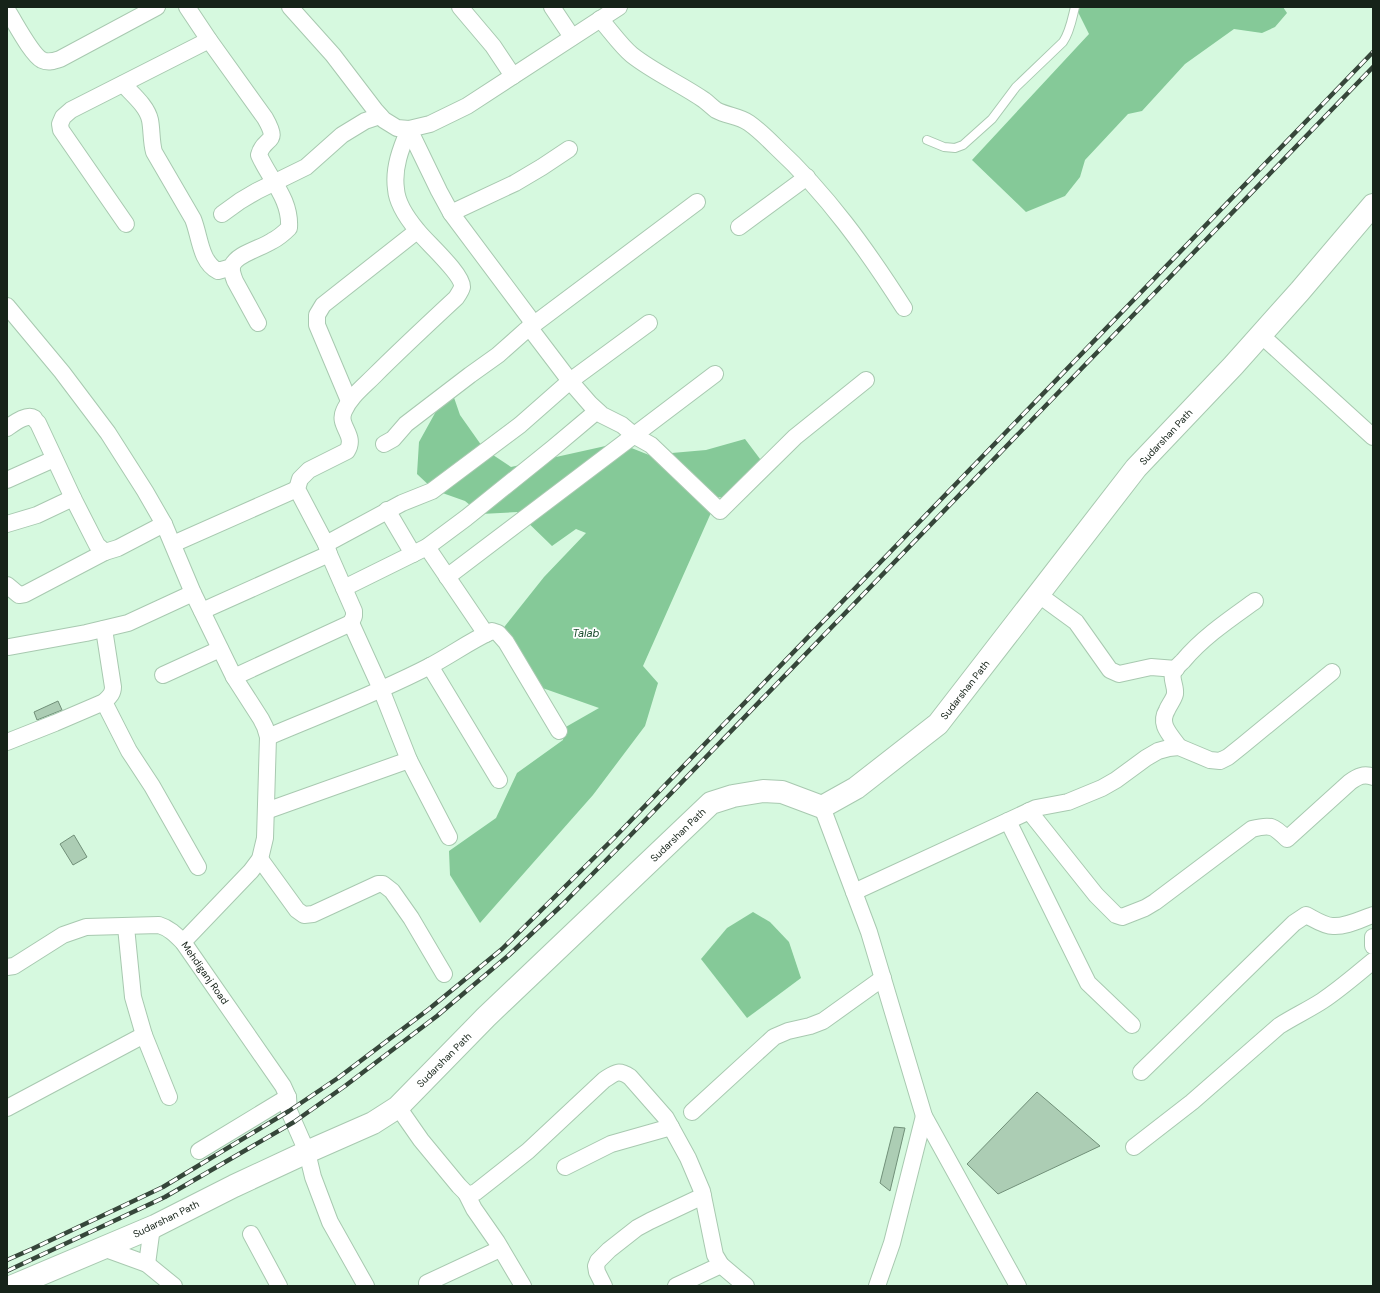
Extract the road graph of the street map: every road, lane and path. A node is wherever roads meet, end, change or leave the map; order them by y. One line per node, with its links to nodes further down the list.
1 (157, 7): 8 (street)
2 (187, 7): 11 (street)
3 (290, 7): 14 (street)
4 (460, 7): 12 (street)
5 (552, 7): 10 (street)
6 (619, 7): 9 (street)
7 (1075, 7): 16 (lane)
8 (7, 10)
9 (600, 19): 10 (street); 18 (street)
10 (572, 37): 12 (street)
11 (209, 40): 13 (street); 19 (street)
12 (513, 76): 15 (street)
13 (123, 84): 24 (street); 27 (street)
14 (380, 116): 15 (street); 19 (street)
15 (409, 129): 22 (street); 26 (street)
16 (927, 140)
17 (569, 149): 22 (street)
18 (807, 177): 25 (street); 29 (street)
19 (275, 182): 23 (street); 27 (street)
20 (697, 202): 32 (street)
21 (1373, 205): 33 (main road, Sudarshan Path)
22 (451, 213): 32 (street)
23 (222, 214)
24 (126, 224)
25 (739, 227)
26 (417, 230): 37 (street); 37 (street)
27 (232, 267): 30 (street)
28 (7, 306): 49 (street)
29 (904, 308)
30 (258, 323)
31 (649, 323): 36 (street)
32 (531, 326): 36 (street); 42 (street)
33 (1261, 335): 41 (street); 58 (main road, Sudarshan Path)
34 (715, 374): 40 (street)
35 (866, 380): 40 (street)
36 (570, 381): 38 (street); 47 (street)
37 (349, 401): 45 (street)
38 (597, 411): 40 (street); 52 (street)
39 (7, 428): 43 (street)
40 (635, 436): 54 (street)
41 (1373, 436)
42 (384, 444)
43 (54, 459): 44 (street); 46 (street)
44 (7, 480)
45 (297, 489): 50 (street); 51 (street)
46 (73, 498): 48 (street); 53 (street)
47 (387, 510): 51 (street); 52 (street)
48 (7, 524)
49 (164, 524): 50 (street); 53 (street)
50 (173, 544): 57 (street)
51 (328, 549): 56 (street); 60 (street)
52 (420, 550): 54 (street); 56 (street)
53 (105, 552): 55 (street)
54 (447, 577): 63 (street)
55 (7, 585)
56 (344, 588): 61 (street)
57 (193, 593): 60 (street); 62 (street)
58 (1039, 595): 67 (street); 80 (main road, Sudarshan Path)
59 (1255, 601): 67 (street)
60 (202, 611): 65 (street)
61 (351, 623): 70 (street); 71 (street)
62 (104, 629): 64 (street); 72 (street)
63 (486, 634): 66 (street); 73 (street)
64 (9, 648)
65 (220, 649): 69 (street); 70 (street)
66 (430, 666): 71 (street); 79 (street)
67 (1176, 669): 76 (street)
68 (1332, 672): 76 (street)
69 (162, 675)
70 (234, 677): 74 (street)
71 (381, 689): 74 (street); 77 (street)
72 (104, 702): 75 (street); 86 (street)
73 (559, 731)
74 (268, 737): 81 (street)
75 (7, 742)
76 (1179, 747): 82 (street)
77 (409, 760): 81 (street); 84 (street)
78 (1373, 777): 82 (street)
79 (500, 780)
80 (822, 807): 87 (street); 102 (main road, Sudarshan Path)
81 (266, 811): 85 (street)
82 (1029, 811): 83 (street)
83 (1008, 821): 87 (street); 97 (street)
84 (450, 837)
85 (260, 859): 91 (street); 95 (street)
86 (198, 867)
87 (854, 892): 96 (street)
88 (1373, 915): 99 (street)
89 (126, 927): 91 (street, Mehdiganj Road); 94 (street, Mehdiganj Road); 98 (street)
90 (1373, 937): 92 (street)
91 (183, 942): 101 (street, Mehdiganj Road)
92 (1373, 946)
93 (1373, 961): 107 (street)
94 (7, 966)
95 (444, 974)
96 (883, 978): 104 (street); 105 (street)
97 (1132, 1024)
98 (144, 1035): 100 (street); 103 (street)
99 (1140, 1072)
100 (169, 1097)
101 (288, 1097): 108 (street); 109 (street, Mehdiganj Road)
102 (398, 1106): 109 (main road, Sudarshan Path); 111 (street)
103 (7, 1108)
104 (692, 1112)
105 (924, 1116): 128 (street); 129 (street)
106 (671, 1127): 110 (street); 111 (street); 112 (street)
107 (1134, 1147)
108 (199, 1151)
109 (307, 1152): 113 (main road, Sudarshan Path); 123 (street, Mehdiganj Road)
110 (565, 1167)
111 (466, 1193): 116 (street)
112 (703, 1196): 118 (street); 125 (street)
113 (152, 1227): 115 (main road, Sudarshan Path); 117 (street)
114 (251, 1234): 122 (street)
115 (103, 1248): 117 (street); 120 (main road, Sudarshan Path)
116 (500, 1249): 119 (street); 124 (street)
117 (146, 1264): 121 (street)
118 (721, 1265): 126 (street); 127 (street)
119 (427, 1283)
120 (13, 1286)
121 (174, 1286)
122 (279, 1286)
123 (366, 1286)
124 (523, 1286)
125 (604, 1286)
126 (676, 1286)
127 (746, 1286)
128 (877, 1286)
129 (1018, 1286)

